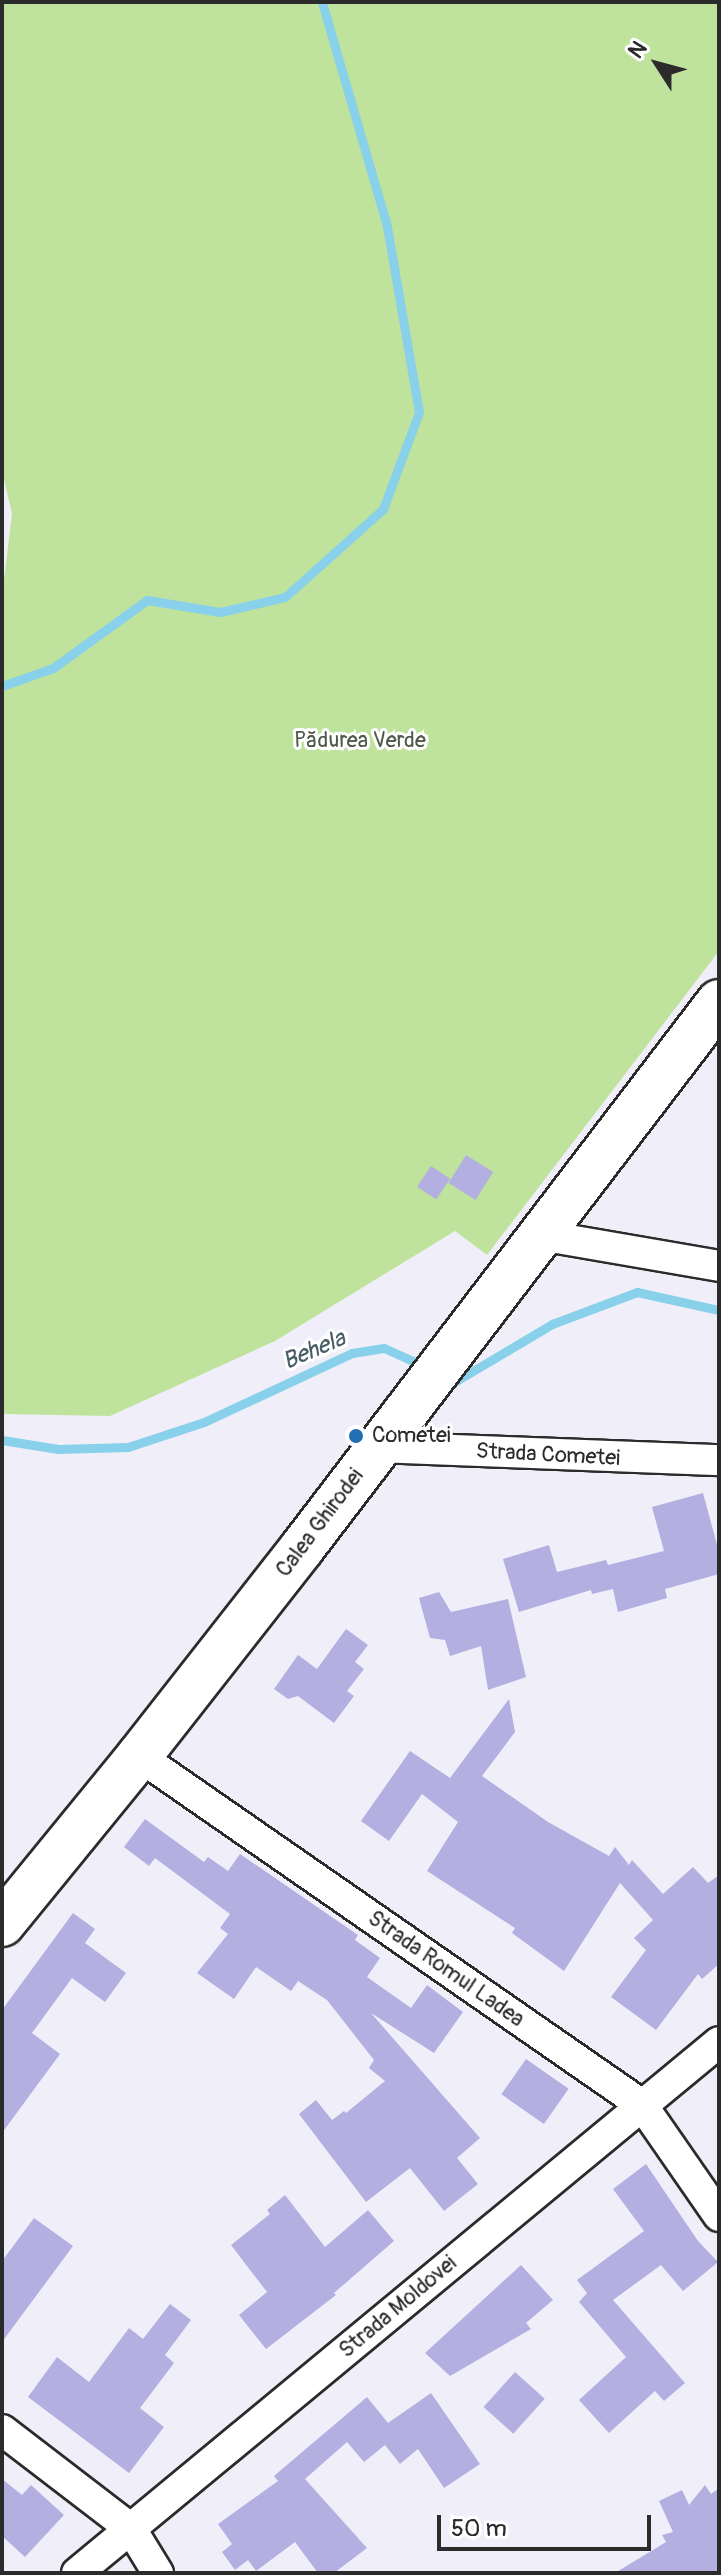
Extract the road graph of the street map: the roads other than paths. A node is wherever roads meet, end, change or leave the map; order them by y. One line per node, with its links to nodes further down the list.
1 (719, 1002): 2 (street, Calea Ghirodei)
2 (540, 1235): 3 (street); 4 (street, Calea Ghirodei)
3 (719, 1266)
4 (378, 1447): 5 (street, Strada Cometei); 6 (street, Calea Ghirodei)
5 (719, 1460)
6 (139, 1756): 7 (street, Calea Ghirodei); 9 (street, Strada Romul Ladea)
7 (2, 1924)
8 (719, 2042): 9 (street, Strada Moldovei)
9 (642, 2105): 10 (street, Strada Romul Ladea); 12 (street, Strada Moldovei)
10 (719, 2216)
11 (2, 2430): 12 (street)
12 (131, 2529): 13 (street, Strada Moldovei); 14 (street)
13 (77, 2573)
14 (158, 2573)

